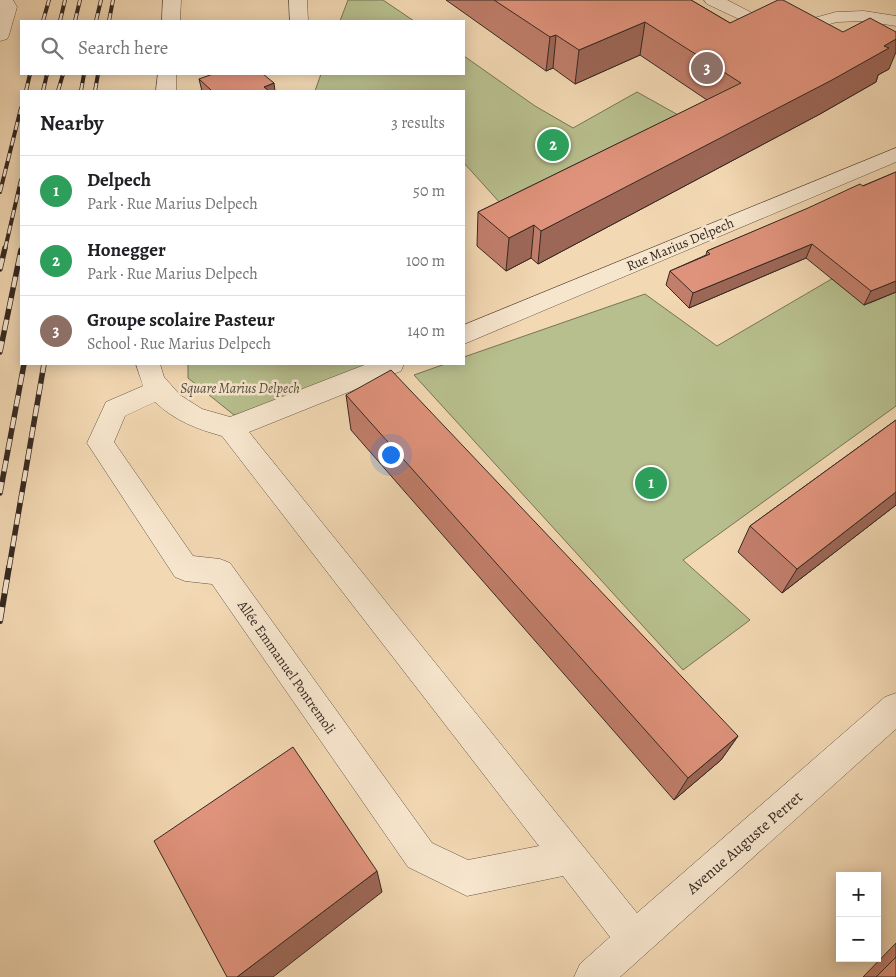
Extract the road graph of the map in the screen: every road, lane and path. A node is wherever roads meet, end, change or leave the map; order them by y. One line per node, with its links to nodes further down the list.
1 (4, 0): 8 (street)
2 (172, 0): 5 (street)
3 (298, 0): 6 (street)
4 (707, 2): 7 (street)
5 (171, 20)
6 (299, 20)
7 (896, 21)
8 (0, 35)
9 (167, 75): 10 (street)
10 (166, 90)
11 (896, 154): 12 (street, Rue Marius Delpech)
12 (465, 335)
13 (389, 365): 15 (street)
14 (153, 377): 15 (street); 17 (street, Allée Emmanuel Pontremoli)
15 (231, 428): 17 (street)
16 (896, 708): 18 (street, Avenue Auguste Perret)
17 (571, 857): 18 (street)
18 (635, 940): 19 (street, Avenue Auguste Perret)
19 (593, 977)

